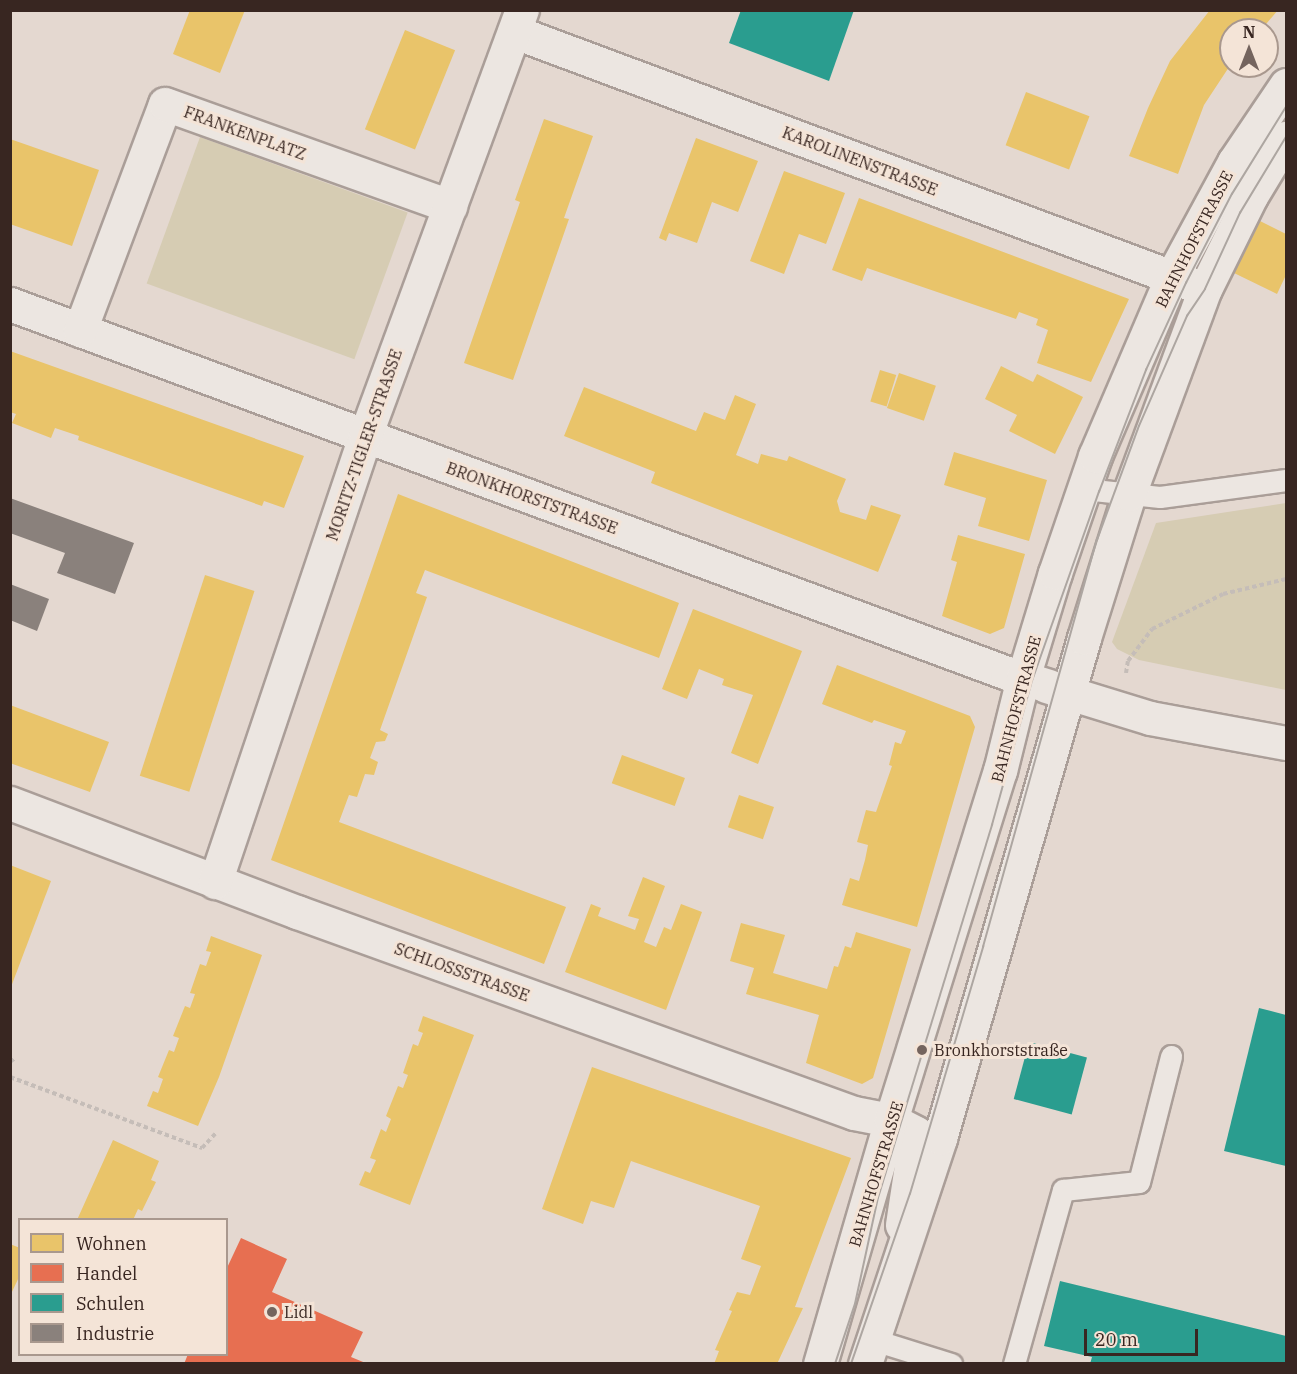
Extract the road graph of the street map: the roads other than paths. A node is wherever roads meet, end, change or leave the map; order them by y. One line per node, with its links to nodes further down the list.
1 (519, 21): 4 (street, MORITZ-TIGLER-STRASSE); 5 (street, KAROLINENSTRASSE)
2 (1287, 85): 5 (street, BAHNHOFSTRASSE)
3 (1287, 138): 6 (street, BAHNHOFSTRASSE)
4 (450, 206): 8 (street, FRANKENPLATZ); 9 (street, MORITZ-TIGLER-STRASSE)
5 (1172, 276): 6 (street, KAROLINENSTRASSE); 11 (street, BAHNHOFSTRASSE)
6 (1205, 289): 12 (street, BAHNHOFSTRASSE)
7 (10, 304): 8 (street, BRONKHORSTSTRASSE)
8 (80, 330): 9 (street, BRONKHORSTSTRASSE)
9 (365, 436): 13 (street, BRONKHORSTSTRASSE); 16 (street, MORITZ-TIGLER-STRASSE)
10 (1287, 480): 12 (lane)
11 (1084, 489): 12 (lane); 13 (street, BAHNHOFSTRASSE)
12 (1129, 494): 13 (street, BAHNHOFSTRASSE)
13 (1047, 686): 14 (street, BRONKHORSTSTRASSE); 18 (street, BAHNHOFSTRASSE); 19 (street, BAHNHOFSTRASSE)
14 (1287, 743)
15 (10, 803): 16 (street, SCHLOSSSTRASSE)
16 (215, 882): 18 (street, SCHLOSSSTRASSE)
17 (1171, 1056): 23 (lane)
18 (904, 1127): 19 (street, BAHNHOFSTRASSE); 21 (street, BAHNHOFSTRASSE)
19 (899, 1264): 20 (street, BAHNHOFSTRASSE)
20 (869, 1352): 22 (lane)
21 (820, 1364)
22 (951, 1364)
23 (1014, 1364)

